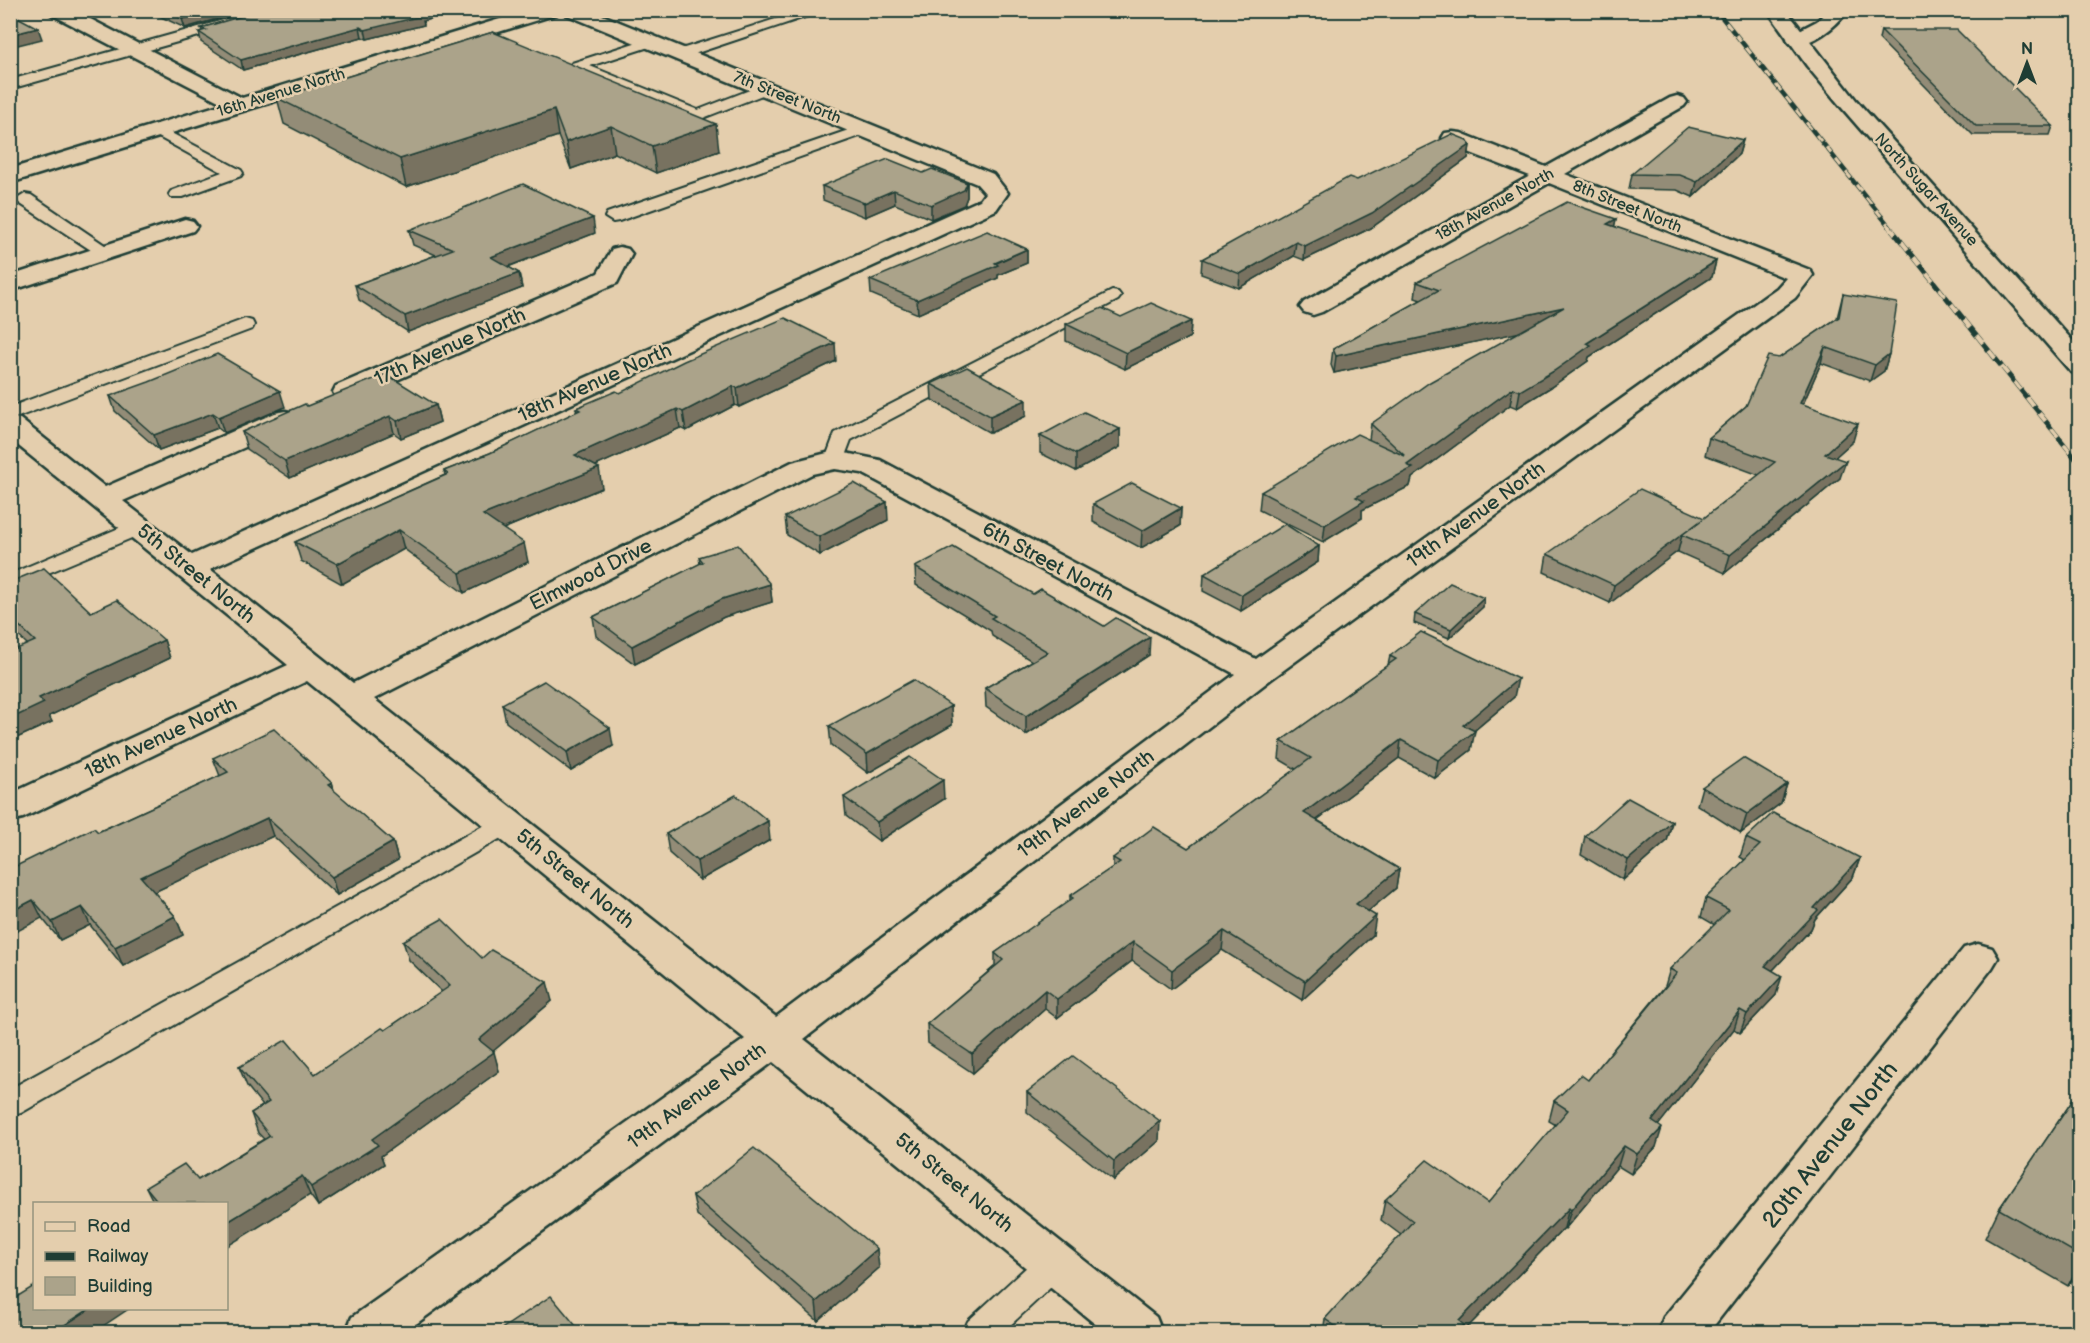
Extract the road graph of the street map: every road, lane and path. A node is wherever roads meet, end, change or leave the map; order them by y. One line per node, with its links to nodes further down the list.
1 (58, 10): 10 (street)
2 (276, 10): 10 (lane)
3 (550, 10): 15 (street, 16th Avenue North)
4 (572, 10): 9 (street, 7th Street North)
5 (820, 10): 11 (lane)
6 (1776, 10): 8 (street, North Sugar Avenue)
7 (1839, 10): 8 (street)
8 (1797, 39): 33 (street, North Sugar Avenue)
9 (650, 42): 11 (street, 7th Street North); 13 (lane)
10 (135, 50): 12 (lane); 15 (street)
11 (680, 54): 13 (street, 7th Street North)
12 (10, 85)
13 (765, 89): 16 (street, 7th Street North)
14 (1677, 102): 19 (street, 18th Avenue North)
15 (241, 105): 17 (street, 16th Avenue North)
16 (864, 130): 21 (street, 7th Street North); 24 (lane)
17 (158, 131): 20 (street, 16th Avenue North); 22 (lane)
18 (1453, 138): 19 (street, 8th Street North)
19 (1547, 175): 28 (street, 8th Street North); 31 (street, 18th Avenue North)
20 (10, 176)
21 (997, 193): 39 (street, 18th Avenue North)
22 (177, 194)
23 (25, 199): 26 (lane)
24 (613, 217)
25 (185, 226): 26 (street)
26 (106, 252): 29 (street)
27 (620, 254): 37 (street, 17th Avenue North)
28 (1801, 275): 42 (street, 19th Avenue North)
29 (10, 284)
30 (1112, 296): 36 (lane)
31 (1313, 307)
32 (245, 325): 34 (lane)
33 (2079, 366)
34 (10, 414)
35 (10, 425): 37 (street, 5th Street North)
36 (835, 460): 42 (street, 6th Street North); 43 (street, Elmwood Drive)
37 (102, 499): 38 (street, 5th Street North)
38 (138, 527): 39 (street, 5th Street North); 40 (lane)
39 (189, 568): 41 (street, 5th Street North)
40 (10, 582)
41 (312, 667): 43 (street, 5th Street North); 44 (street, 18th Avenue North)
42 (1258, 673): 47 (street, 19th Avenue North)
43 (351, 698): 45 (street, 5th Street North)
44 (10, 809)
45 (506, 824): 47 (street, 5th Street North); 48 (lane)
46 (1978, 958): 53 (street, 20th Avenue North)
47 (775, 1040): 49 (street, 5th Street North); 50 (street, 19th Avenue North)
48 (10, 1104)
49 (1054, 1263): 51 (lane); 52 (street, 5th Street North)
50 (369, 1332)
51 (980, 1332)
52 (1139, 1332)
53 (1681, 1332)

